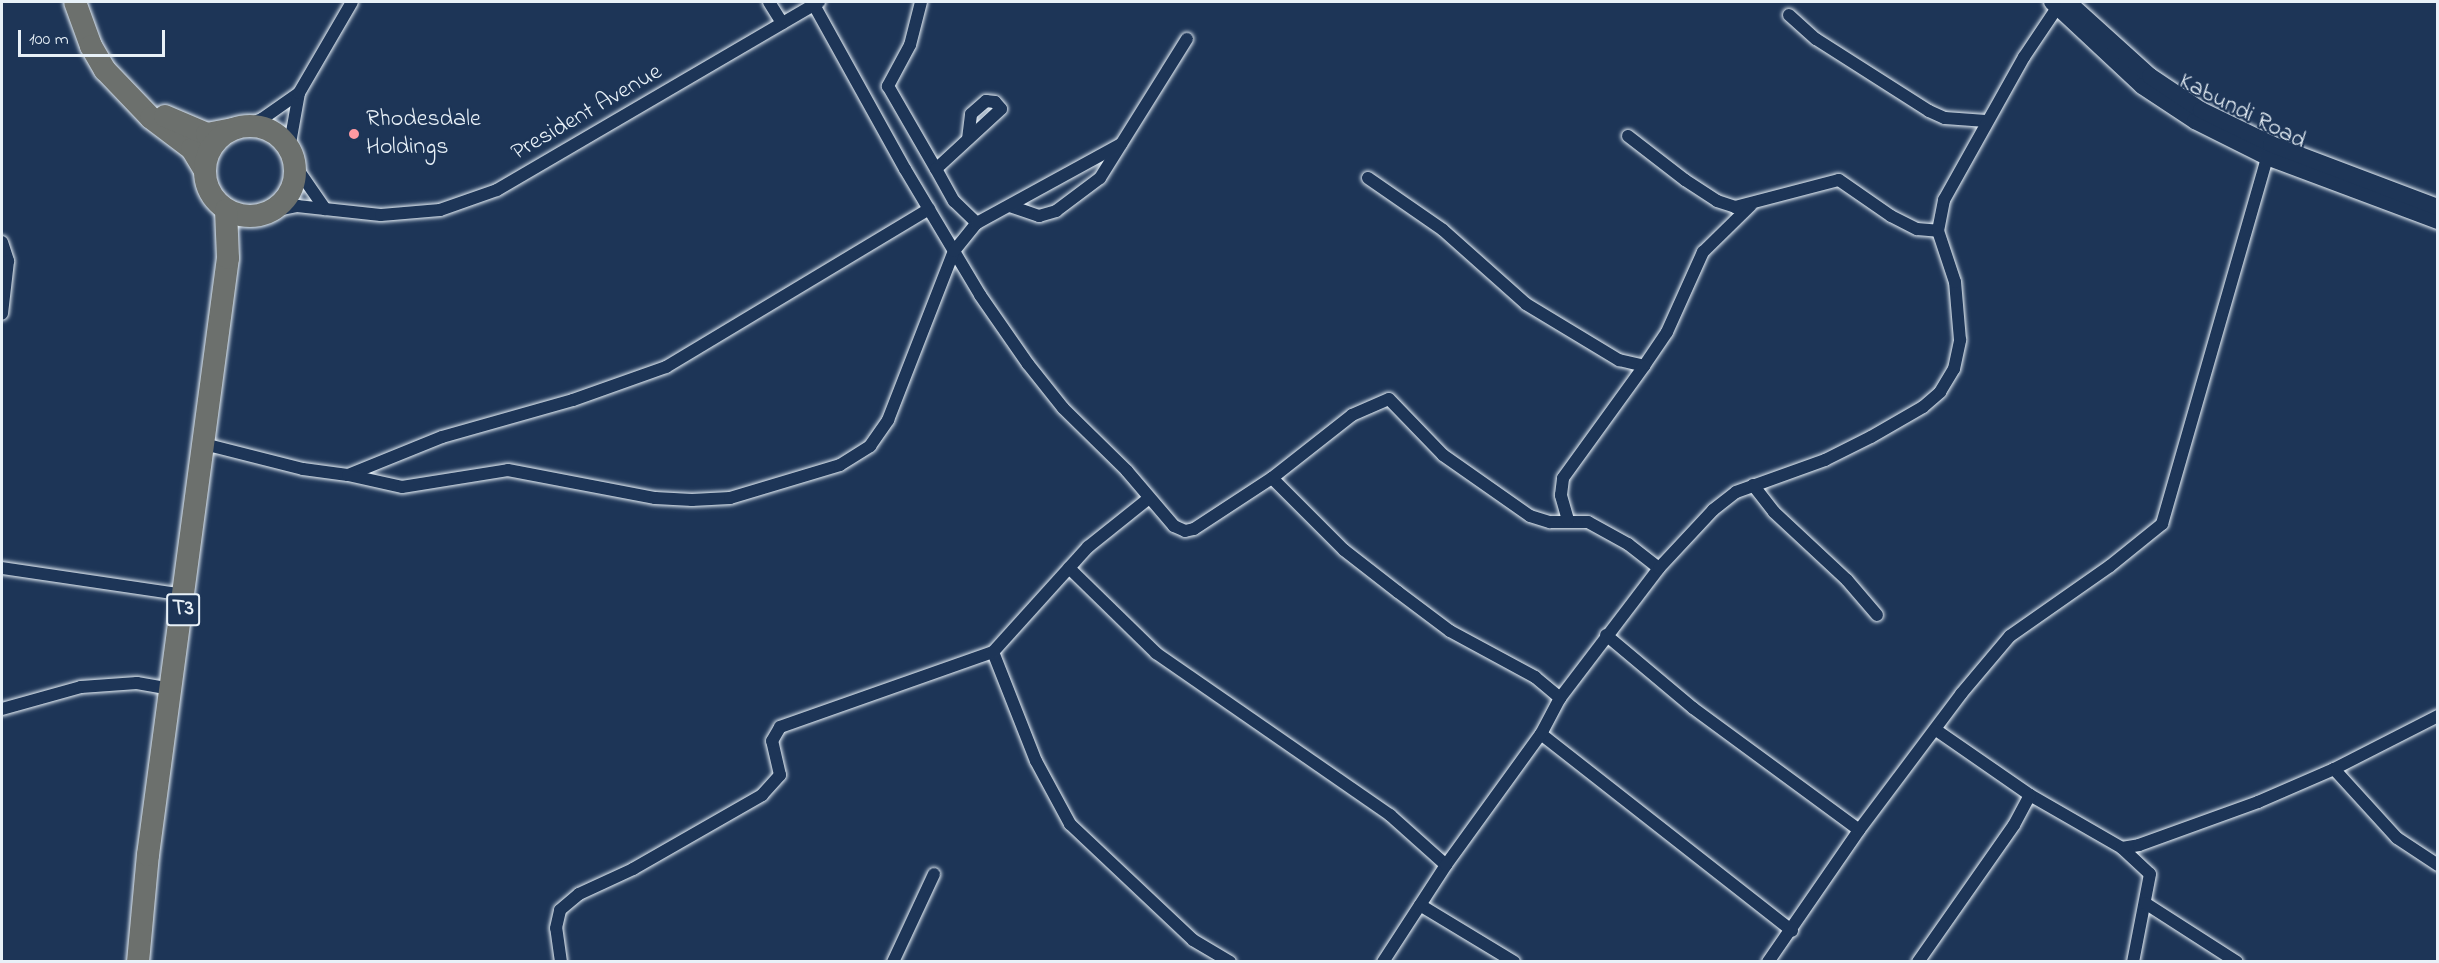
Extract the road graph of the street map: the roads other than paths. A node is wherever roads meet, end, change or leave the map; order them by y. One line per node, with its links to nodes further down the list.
1 (75, 2): 19 (highway)
2 (86, 2): 13 (highway)
3 (352, 2): 11 (street)
4 (769, 2): 9 (street)
5 (921, 2): 20 (street)
6 (816, 3): 9 (street, President Avenue); 26 (street)
7 (2059, 3): 12 (street); 17 (street, Kabundi Road)
8 (1789, 15): 12 (street)
9 (782, 23): 25 (street, President Avenue)
10 (1187, 39): 16 (street)
11 (299, 93): 13 (street); 18 (street)
12 (1986, 121): 31 (street)
13 (238, 128): 18 (highway); 19 (highway)
14 (1628, 136): 22 (street)
15 (968, 139): 20 (street)
16 (1122, 144): 23 (street); 23 (street)
17 (2269, 151): 24 (street, Kabundi Road); 29 (street, Kabundi Road); 55 (street)
18 (292, 157): 25 (street); 28 (highway, T3)
19 (204, 169): 27 (highway)
20 (936, 169): 30 (street)
21 (1368, 178): 37 (street)
22 (1750, 205): 31 (street); 37 (street)
23 (1010, 206): 30 (street)
24 (2438, 207)
25 (325, 209): 28 (street, President Avenue)
26 (929, 209): 33 (street); 39 (street)
27 (226, 210): 28 (highway); 34 (highway, T3)
28 (268, 213): 34 (highway, T3)
29 (2438, 221)
30 (977, 223): 33 (street)
31 (1938, 231): 41 (street)
32 (2, 242): 35 (street)
33 (954, 251): 39 (street); 42 (street)
34 (228, 258): 38 (highway, T3)
35 (4, 283): 36 (street)
36 (2, 314)
37 (1644, 366): 43 (street)
38 (204, 444): 39 (street); 47 (highway, T3)
39 (348, 475)
40 (1272, 477): 42 (street); 43 (street); 52 (street)
41 (1754, 485): 46 (street); 48 (street)
42 (1148, 499): 45 (street)
43 (1568, 520): 46 (street)
44 (2, 568): 47 (street)
45 (1069, 568): 50 (street); 61 (street)
46 (1659, 568): 49 (street)
47 (185, 595): 51 (highway, T3)
48 (1877, 615)
49 (1606, 635): 52 (street); 59 (street)
50 (993, 652): 68 (street); 70 (street)
51 (172, 688): 53 (street); 67 (highway, T3)
52 (1560, 698): 56 (street)
53 (2, 709)
54 (2438, 716): 57 (street)
55 (1936, 730): 58 (street); 59 (street)
56 (1541, 734): 61 (street); 66 (street)
57 (2334, 769): 60 (street); 62 (street)
58 (2030, 795): 60 (street); 74 (street)
59 (1859, 830): 66 (street)
60 (2122, 848): 64 (street)
61 (1446, 865): 65 (street)
62 (2438, 865)
63 (934, 874): 69 (street)
64 (2145, 903): 75 (street); 76 (street)
65 (1420, 905): 71 (street); 72 (street)
66 (1792, 931): 73 (street)
67 (138, 962)
68 (561, 962)
69 (894, 962)
70 (1230, 962)
71 (1383, 962)
72 (1514, 962)
73 (1768, 962)
74 (1918, 962)
75 (2133, 962)
76 (2237, 962)

